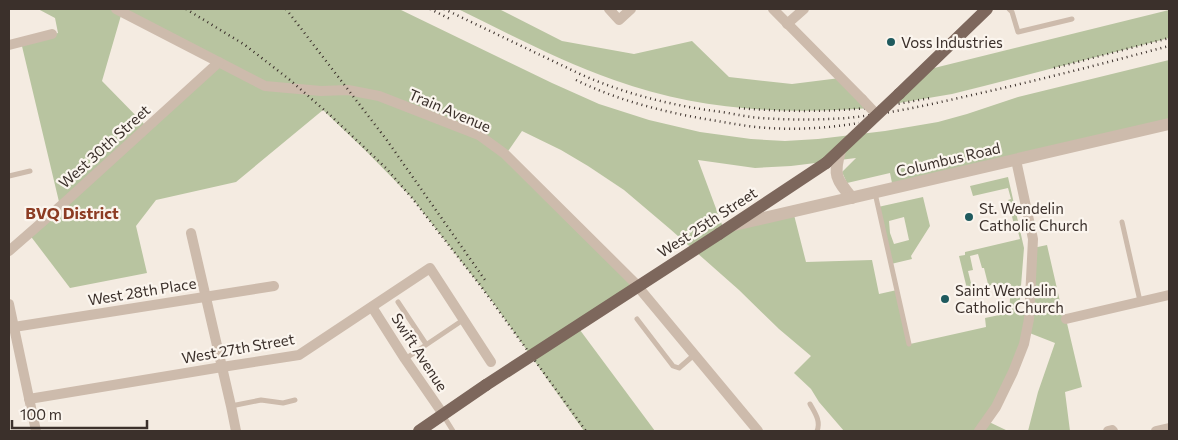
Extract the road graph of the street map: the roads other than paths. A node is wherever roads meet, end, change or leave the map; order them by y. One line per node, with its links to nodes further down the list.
1 (116, 9): 12 (street, Train Avenue)
2 (609, 9): 3 (street)
3 (630, 9)
4 (773, 9): 9 (street)
5 (804, 9): 9 (street)
6 (987, 9): 13 (main road, West 25th Street, bridge)
7 (1009, 9): 8 (lane)
8 (1072, 19)
9 (787, 24): 13 (street, bridge)
10 (52, 34): 11 (street)
11 (9, 45)
12 (219, 62): 24 (street, West 30th Street); 38 (street, Train Avenue)
13 (876, 115): 16 (main road, West 25th Street, bridge)
14 (1169, 124): 15 (street, Columbus Road)
15 (1016, 160): 19 (street, Columbus Road); 54 (street)
16 (831, 167): 20 (street); 22 (main road, West 25th Street)
17 (30, 171): 18 (lane)
18 (9, 176)
19 (874, 192): 20 (street, Columbus Road); 37 (lane)
20 (852, 198): 22 (street, Columbus Road)
21 (1122, 222): 29 (lane)
22 (734, 225): 46 (main road, West 25th Street, bridge)
23 (191, 232): 27 (street)
24 (9, 251)
25 (274, 286): 27 (street, West 28th Place)
26 (1169, 295): 29 (street)
27 (206, 296): 35 (street, West 28th Place); 41 (street)
28 (398, 302): 36 (lane)
29 (1140, 302): 32 (street)
30 (9, 304): 35 (street)
31 (372, 307): 33 (street, West 27th Street); 39 (street, Swift Avenue); 41 (street, West 27th Street)
32 (1066, 319)
33 (463, 320): 36 (lane); 40 (street)
34 (637, 320): 38 (lane)
35 (14, 327): 42 (street)
36 (426, 344): 39 (lane)
37 (909, 344)
38 (694, 354): 52 (street, Train Avenue)
39 (405, 359): 46 (street, Swift Avenue)
40 (491, 362)
41 (222, 367): 42 (street, West 27th Street); 45 (street)
42 (29, 399): 48 (street)
43 (295, 400): 45 (lane)
44 (810, 404): 53 (lane)
45 (231, 406): 49 (street)
46 (443, 414): 50 (main road, West 25th Street); 51 (lane)
47 (1169, 428): 57 (street)
48 (36, 431)
49 (236, 431)
50 (419, 431)
51 (453, 431)
52 (758, 431)
53 (817, 431)
54 (979, 431)
55 (1108, 431): 56 (street)
56 (1113, 431)
57 (1156, 431)

